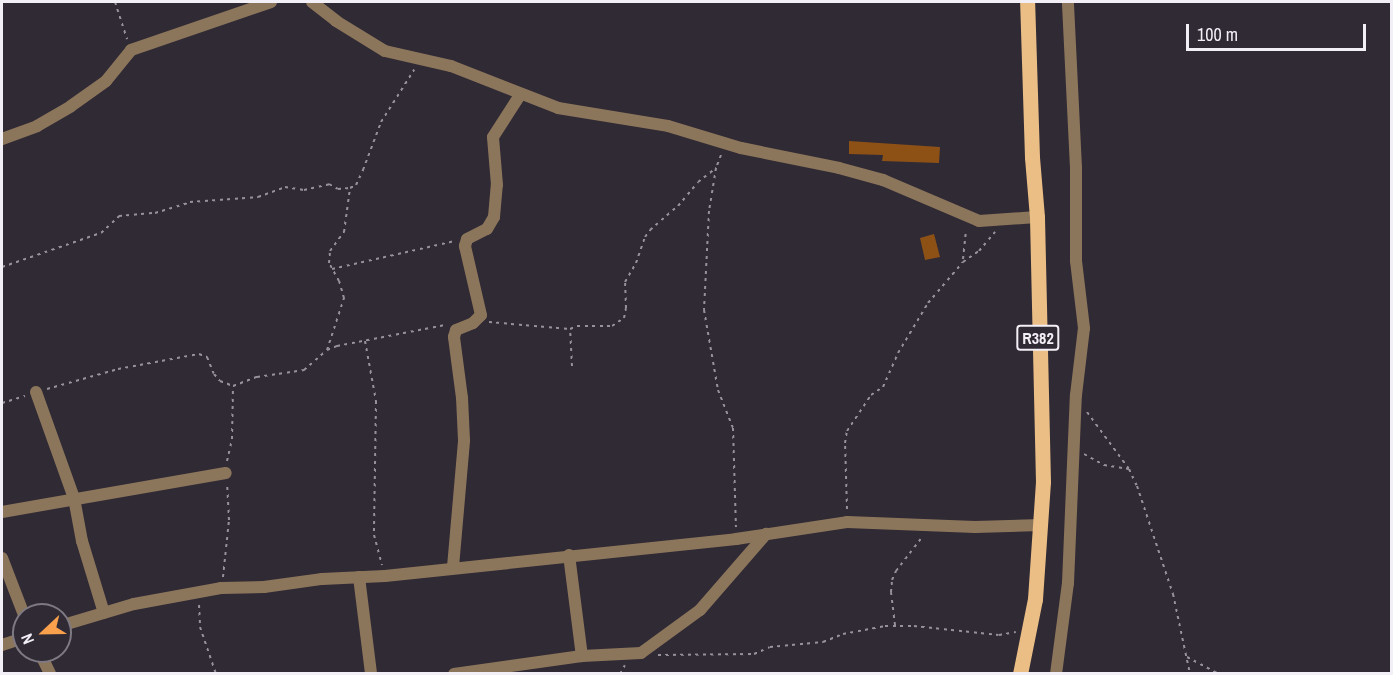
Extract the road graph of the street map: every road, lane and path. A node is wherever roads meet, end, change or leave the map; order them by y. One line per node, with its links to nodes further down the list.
1 (115, 2): 6 (path)
2 (271, 2): 6 (street)
3 (312, 2): 7 (street)
4 (1027, 2): 13 (main road, R382)
5 (1068, 2): 28 (street)
6 (131, 50): 9 (street)
7 (420, 60): 8 (street); 12 (path)
8 (520, 95): 10 (street); 16 (street)
9 (2, 139)
10 (725, 144): 11 (path); 14 (street)
11 (716, 168): 21 (path); 39 (path)
12 (350, 188): 18 (path); 19 (path)
13 (1037, 217): 15 (street); 37 (main road, R382)
14 (967, 218): 15 (street); 17 (path)
15 (1001, 221): 17 (path)
16 (467, 239): 19 (path); 20 (street)
17 (963, 262): 35 (path)
18 (2, 267)
19 (332, 269): 24 (path)
20 (478, 320): 21 (path); 22 (street)
21 (570, 329): 25 (path)
22 (456, 330): 23 (path); 42 (street)
23 (365, 341): 24 (path); 43 (path)
24 (327, 350): 26 (path)
25 (572, 366)
26 (233, 386): 27 (path); 32 (path)
27 (36, 392): 29 (path); 33 (street)
28 (1076, 395): 30 (street); 31 (path)
29 (2, 403)
30 (1074, 447): 31 (path); 59 (street)
31 (1129, 469): 54 (path)
32 (226, 473): 33 (street); 45 (path)
33 (74, 498): 34 (street); 48 (street)
34 (2, 512)
35 (847, 522): 36 (street); 38 (street)
36 (927, 525): 37 (street); 50 (path)
37 (1041, 525): 51 (main road, R382)
38 (766, 534): 39 (street); 52 (street)
39 (736, 539): 40 (street)
40 (569, 555): 42 (street); 53 (street)
41 (2, 558): 47 (street)
42 (453, 567): 43 (street)
43 (385, 576): 44 (street)
44 (359, 577): 45 (street); 56 (street)
45 (221, 588): 46 (street)
46 (200, 593): 48 (street); 55 (path)
47 (19, 603)
48 (104, 613): 49 (street)
49 (72, 623)
50 (895, 626): 51 (path); 52 (path)
51 (1030, 630): 58 (main road, R382)
52 (648, 650): 53 (street)
53 (582, 656): 57 (street)
54 (1187, 657): 60 (path); 61 (path)
55 (216, 674)
56 (371, 674)
57 (454, 674)
58 (1020, 674)
59 (1056, 674)
60 (1190, 674)
61 (1219, 674)

